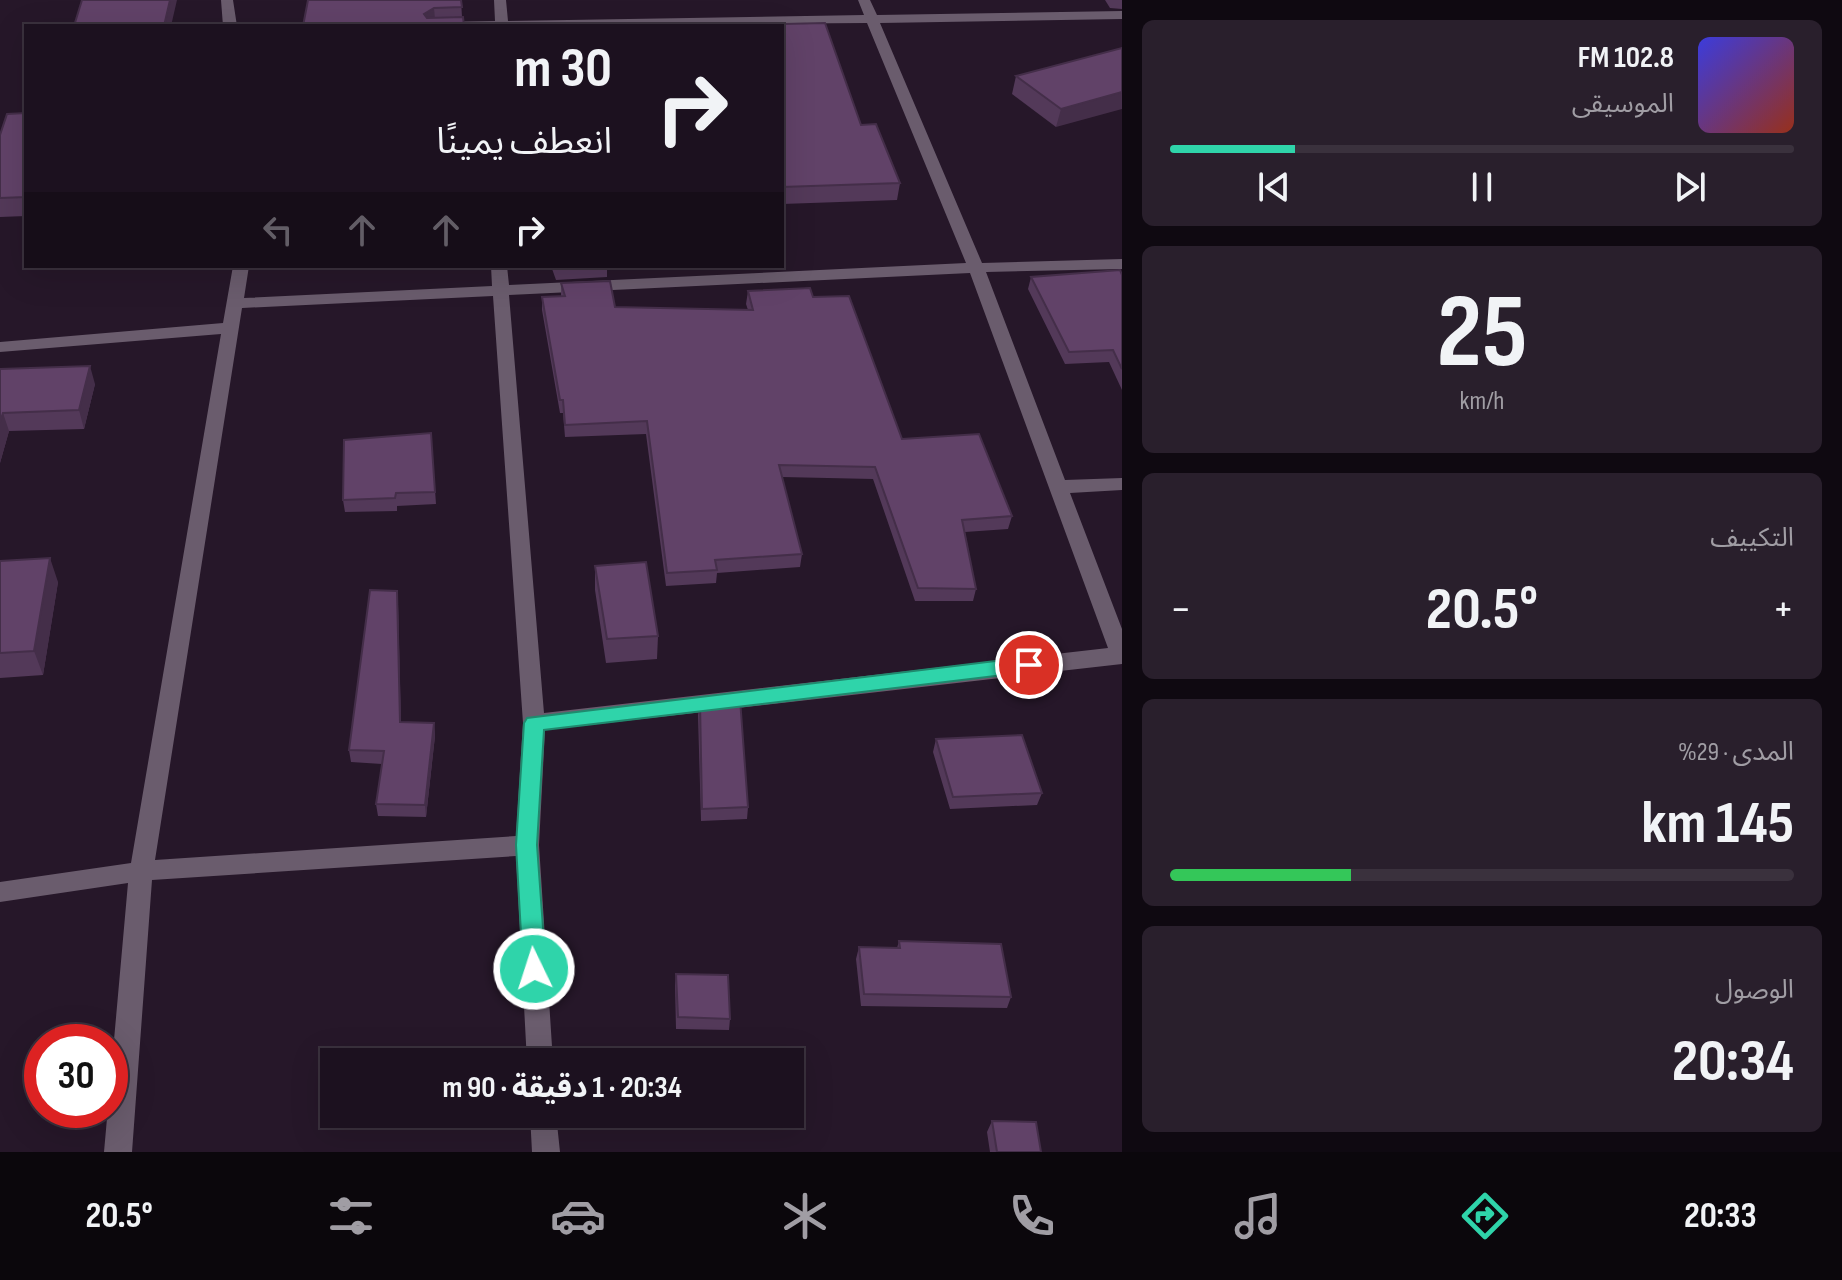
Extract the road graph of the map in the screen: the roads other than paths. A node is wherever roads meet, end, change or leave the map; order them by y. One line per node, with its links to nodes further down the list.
1 (227, 0): 5 (street)
2 (500, 0): 6 (street)
3 (867, 9): 4 (street); 7 (street); 9 (street)
4 (1122, 15)
5 (230, 24)
6 (502, 24)
7 (525, 24)
8 (1122, 264): 9 (street)
9 (976, 267): 12 (street); 17 (street)
10 (241, 268): 13 (street)
11 (499, 268): 12 (street)
12 (499, 293): 13 (street); 19 (street)
13 (237, 303): 14 (street)
14 (231, 328): 15 (street); 21 (street)
15 (0, 347)
16 (1122, 484): 17 (street)
17 (1061, 487): 18 (street)
18 (1122, 655): 19 (street)
19 (534, 723): 20 (street)
20 (527, 845): 21 (street); 23 (street)
21 (141, 871): 22 (street); 25 (street)
22 (0, 892)
23 (539, 1048)
24 (544, 1128): 26 (street)
25 (118, 1152)
26 (546, 1152)

